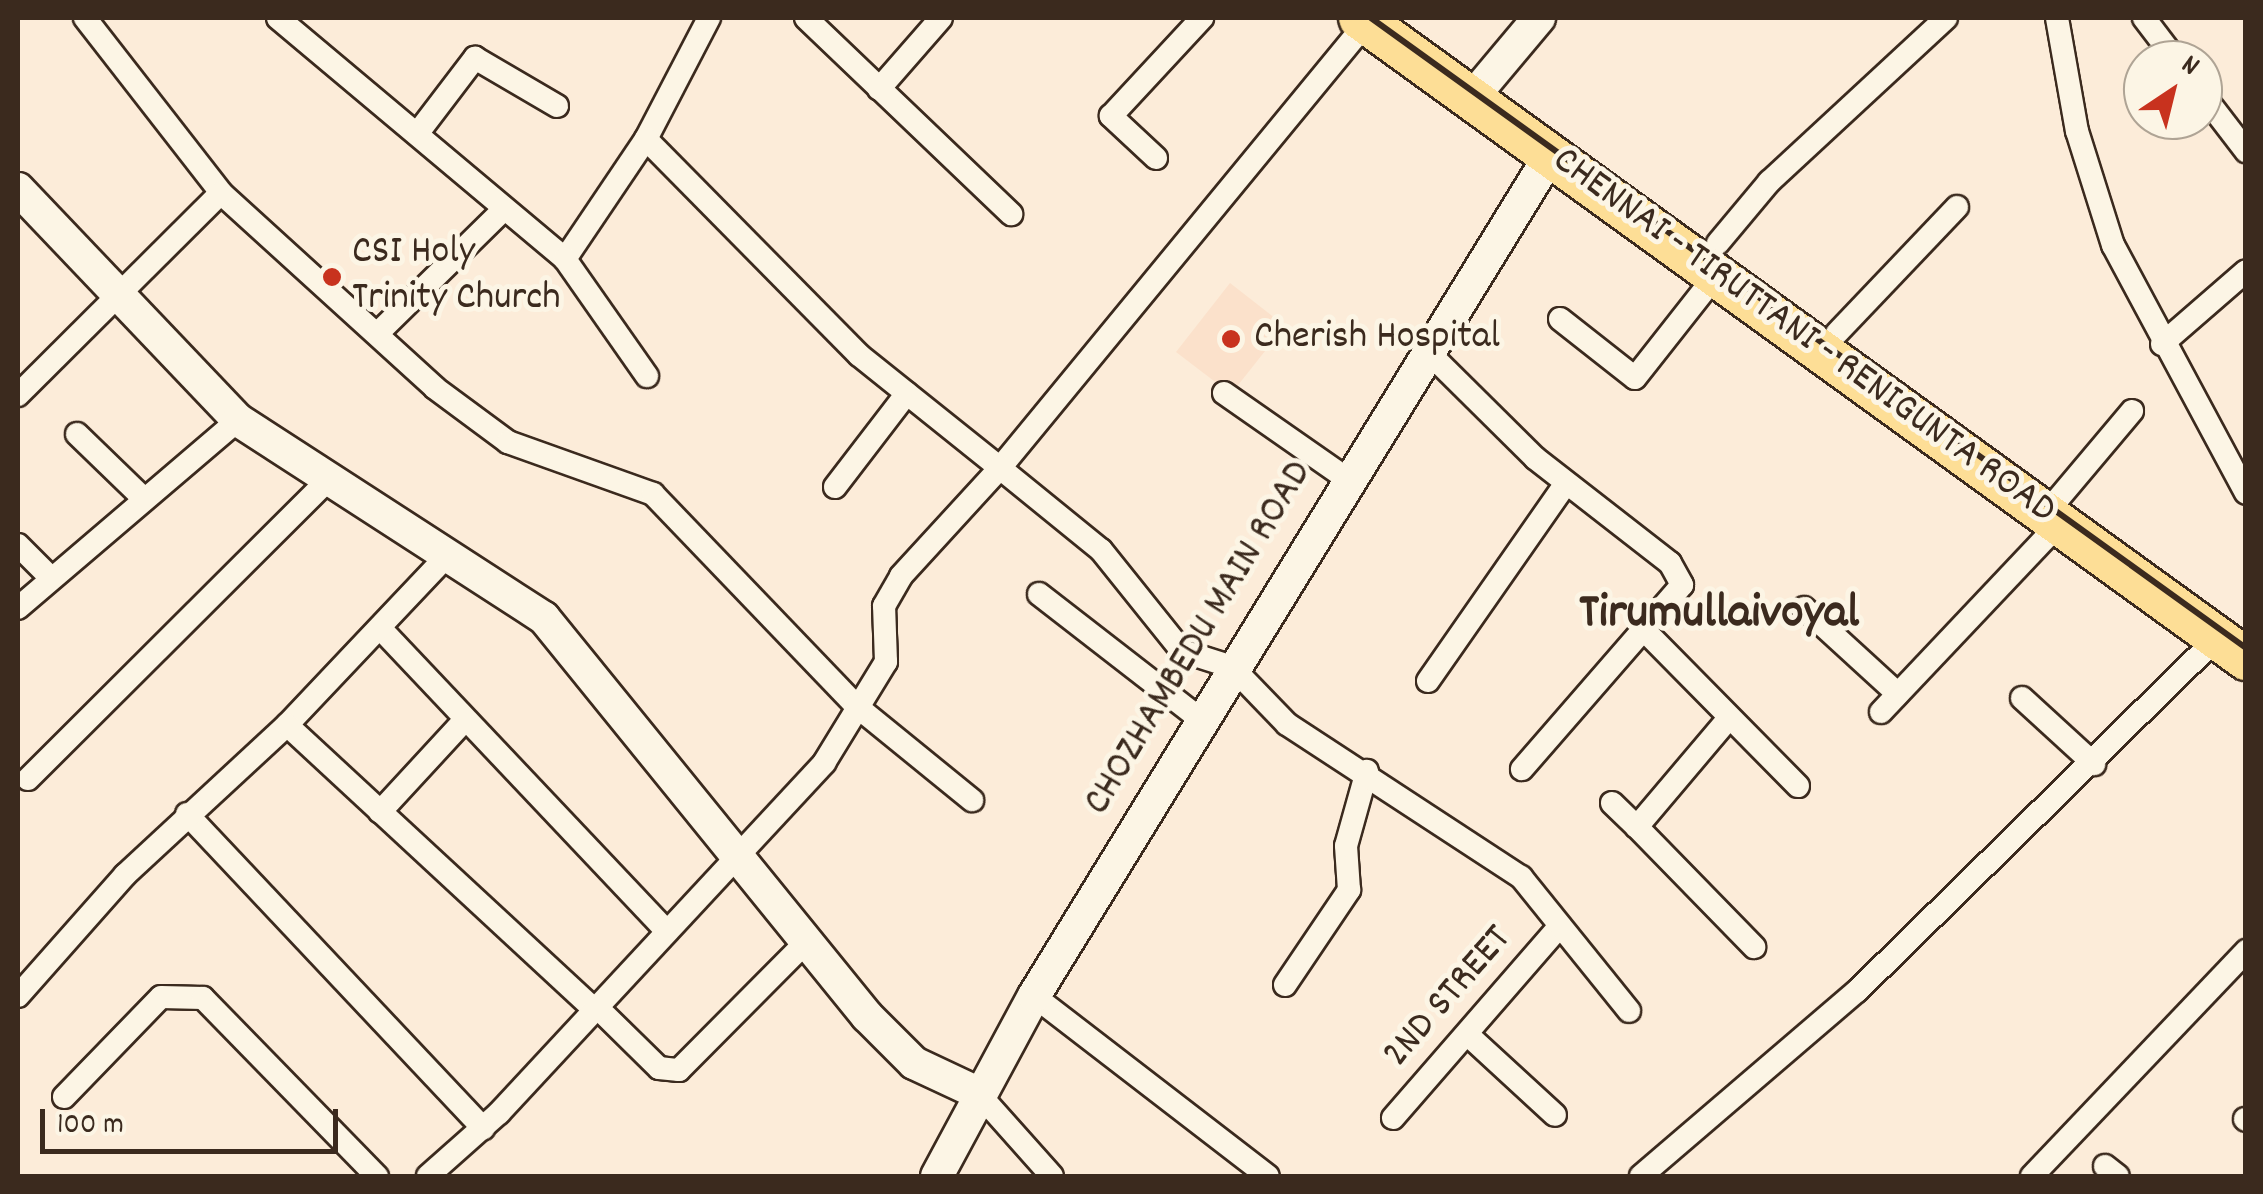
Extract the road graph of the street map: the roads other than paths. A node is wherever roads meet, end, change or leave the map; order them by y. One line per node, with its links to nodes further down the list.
1 (85, 18): 23 (street)
2 (278, 18): 17 (street)
3 (709, 18): 18 (street)
4 (806, 18): 14 (street)
5 (941, 18): 14 (street)
6 (1202, 18): 21 (street)
7 (1539, 18): 13 (street)
8 (1946, 18): 28 (street)
9 (2057, 18): 34 (street)
10 (2144, 18): 12 (street)
11 (1374, 19): 13 (highway, CHENNAI - TIRUTTANI - RENIGUNTA ROAD); 43 (street)
12 (2161, 40)
13 (1478, 89): 20 (highway, CHENNAI - TIRUTTANI - RENIGUNTA ROAD); 28 (highway, CHENNAI - TIRUTTANI - RENIGUNTA ROAD)
14 (879, 90): 26 (street)
15 (557, 106): 17 (street)
16 (2223, 121): 19 (street)
17 (417, 134): 25 (street)
18 (646, 139): 27 (street); 38 (street)
19 (2246, 151)
20 (1551, 154): 28 (highway, CHENNAI - TIRUTTANI - RENIGUNTA ROAD); 35 (street, CHOZHAMBEDU MAIN ROAD)
21 (1156, 158)
22 (18, 189): 30 (street)
23 (221, 193): 30 (street); 32 (street)
24 (1957, 208): 33 (street)
25 (502, 211): 27 (street); 32 (street)
26 (1011, 214)
27 (565, 259): 36 (street)
28 (1738, 270): 31 (street); 33 (highway, CHENNAI - TIRUTTANI - RENIGUNTA ROAD); 50 (highway, CHENNAI - TIRUTTANI - RENIGUNTA ROAD)
29 (2246, 271): 34 (street)
30 (121, 297): 39 (street); 41 (street)
31 (1560, 320)
32 (378, 332): 64 (street)
33 (1837, 333): 50 (highway, CHENNAI - TIRUTTANI - RENIGUNTA ROAD)
34 (2162, 344): 48 (street)
35 (1424, 348): 45 (street, CHOZHAMBEDU MAIN ROAD); 46 (street)
36 (646, 376)
37 (1224, 393): 45 (street)
38 (906, 394): 43 (street); 47 (street)
39 (18, 395)
40 (2132, 411): 50 (street)
41 (238, 420): 44 (street); 49 (street)
42 (77, 434): 49 (street)
43 (1000, 468): 60 (street); 64 (street)
44 (330, 478): 52 (street); 73 (street)
45 (1346, 478): 60 (street, CHOZHAMBEDU MAIN ROAD)
46 (1566, 483): 58 (street); 61 (street)
47 (835, 487)
48 (2246, 493)
49 (143, 498): 53 (street)
50 (2059, 511): 59 (highway, CHENNAI - TIRUTTANI - RENIGUNTA ROAD); 62 (street)
51 (18, 545): 53 (street)
52 (448, 555): 57 (street); 80 (street)
53 (52, 578): 55 (street)
54 (1039, 594): 67 (street)
55 (18, 608)
56 (1804, 608): 62 (street)
57 (380, 628): 68 (street); 69 (street)
58 (1647, 632): 66 (street); 71 (street)
59 (2236, 642): 70 (street)
60 (1232, 667): 67 (street, CHOZHAMBEDU MAIN ROAD); 72 (street)
61 (1428, 681)
62 (1898, 694): 65 (street)
63 (2022, 698): 70 (street)
64 (855, 705): 75 (street); 80 (street)
65 (1881, 712)
66 (1728, 718): 74 (street); 79 (street)
67 (1200, 719): 88 (street, CHOZHAMBEDU MAIN ROAD)
68 (462, 723): 77 (street); 82 (street)
69 (286, 726): 77 (street); 78 (street)
70 (2094, 764): 102 (street)
71 (1522, 769)
72 (1367, 771): 81 (street); 86 (street)
73 (28, 779)
74 (1798, 786)
75 (972, 800)
76 (1612, 803): 79 (street)
77 (380, 812): 89 (street)
78 (187, 814): 87 (street); 96 (street)
79 (1636, 827): 84 (street)
80 (736, 857): 82 (street); 83 (street)
81 (1560, 926): 90 (street); 91 (street, 2ND STREET)
82 (665, 930): 89 (street)
83 (805, 942): 89 (street); 92 (street)
84 (1754, 947)
85 (2246, 951): 103 (street)
86 (1285, 985)
87 (18, 996)
88 (1034, 996): 92 (street, CHOZHAMBEDU MAIN ROAD); 101 (street)
89 (599, 1011): 96 (street)
90 (1630, 1011)
91 (1468, 1035): 94 (street); 95 (street, 2ND STREET)
92 (978, 1093): 99 (street, CHOZHAMBEDU MAIN ROAD); 100 (street)
93 (64, 1097): 97 (street)
94 (1555, 1114)
95 (1393, 1118)
96 (482, 1128): 98 (street)
97 (376, 1176)
98 (428, 1176)
99 (937, 1176)
100 (1052, 1176)
101 (1268, 1176)
102 (1641, 1176)
103 (2032, 1176)

